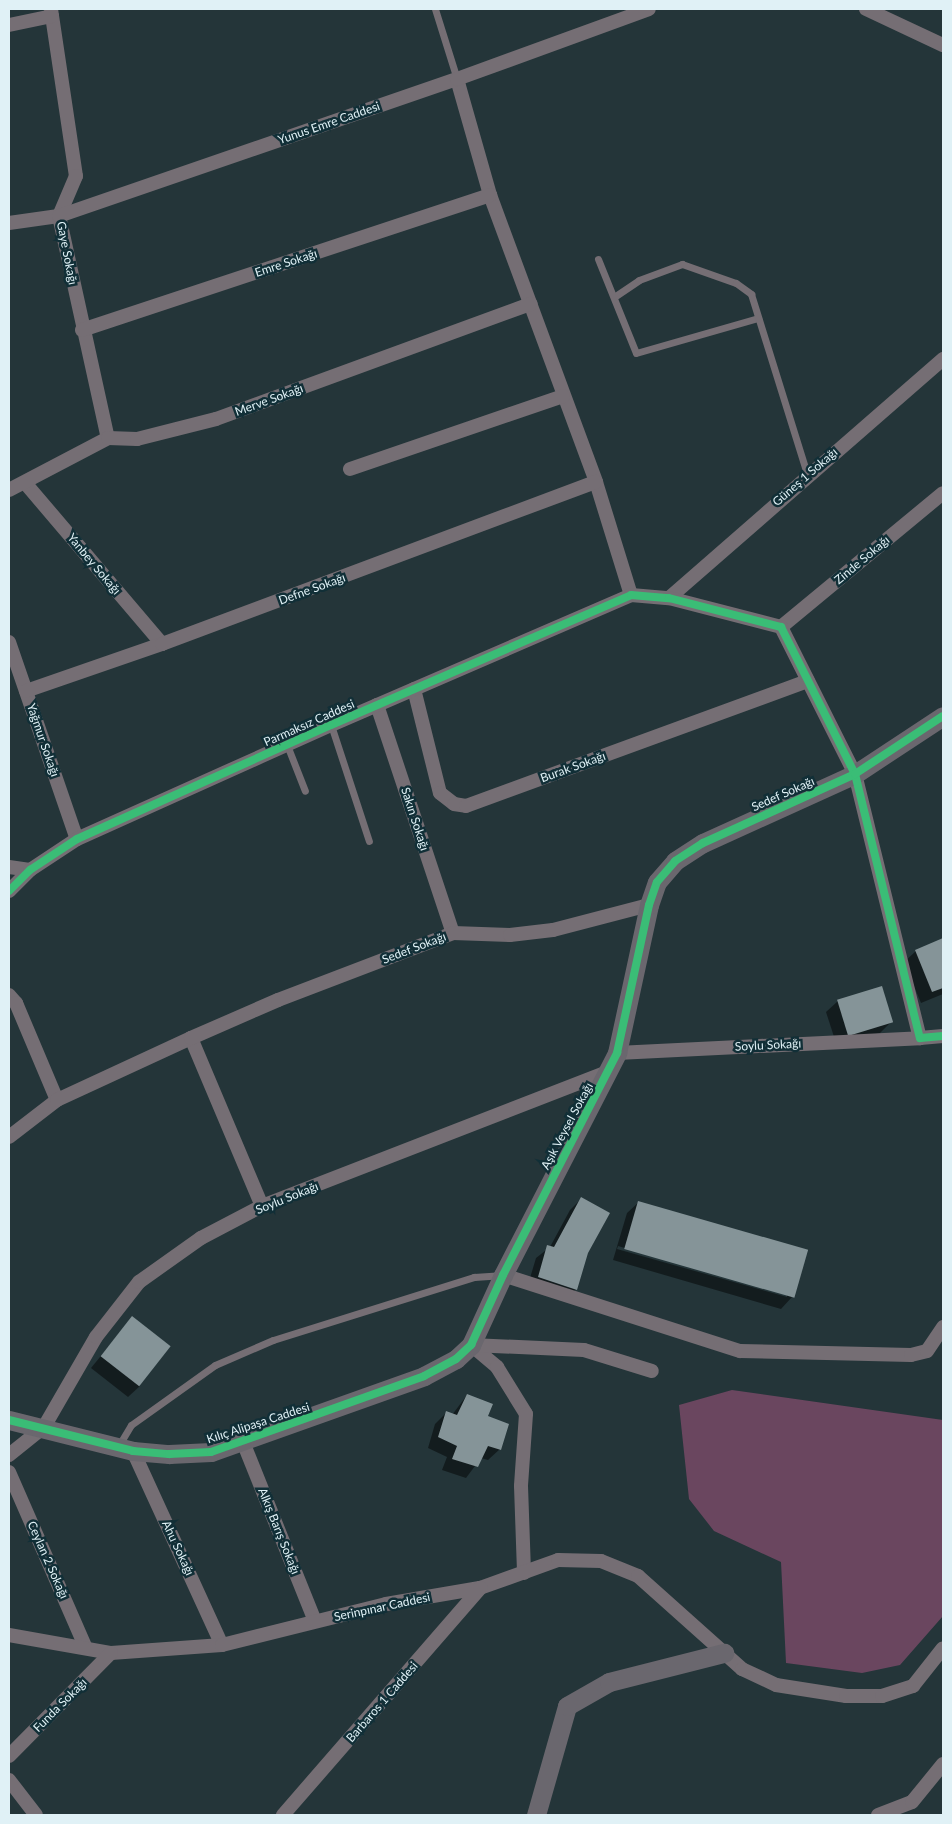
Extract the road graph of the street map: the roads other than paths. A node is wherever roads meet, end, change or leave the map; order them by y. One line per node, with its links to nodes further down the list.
1 (436, 9): 7 (lane)
2 (866, 9): 6 (street)
3 (647, 10): 7 (street, Yunus Emre Caddesi)
4 (52, 12): 5 (street); 9 (street, Gaye Sokağı)
5 (9, 25)
6 (943, 45)
7 (457, 79): 8 (street); 9 (street, Yunus Emre Caddesi)
8 (490, 195): 13 (street); 15 (street, Emre Sokağı)
9 (59, 216): 10 (street, Yunus Emre Caddesi); 15 (street, Gaye Sokağı)
10 (9, 224)
11 (598, 259): 12 (lane)
12 (614, 298): 14 (lane); 14 (lane)
13 (531, 304): 17 (street); 18 (street, Merve Sokağı)
14 (758, 318): 20 (lane)
15 (82, 330): 18 (street, Gaye Sokağı)
16 (943, 359): 20 (street, Güneş 1 Sokağı)
17 (563, 396): 19 (street); 21 (street)
18 (108, 438): 22 (street)
19 (350, 469)
20 (807, 474): 26 (street, Güneş 1 Sokağı)
21 (596, 482): 25 (street); 29 (street, Defne Sokağı)
22 (26, 484): 23 (street); 29 (street, Yanbey Sokağı)
23 (9, 490)
24 (943, 493): 27 (street, Zinde Sokağı)
25 (631, 595): 26 (street); 31 (street, Parmaksız Caddesi)
26 (669, 598): 27 (street)
27 (781, 627): 30 (street)
28 (9, 642): 32 (street, Yağmur Sokağı)
29 (162, 644): 32 (street, Defne Sokağı)
30 (808, 682): 31 (street, Burak Sokağı); 37 (street)
31 (414, 689): 33 (street, Parmaksız Caddesi)
32 (26, 691): 39 (street, Yağmur Sokağı)
33 (377, 705): 35 (street, Parmaksız Caddesi); 45 (street, Sakın Sokağı)
34 (943, 716): 37 (street, Sedef Sokağı)
35 (330, 726): 36 (street, Parmaksız Caddesi); 40 (lane)
36 (287, 745): 38 (lane); 39 (street, Parmaksız Caddesi)
37 (855, 774): 44 (street, Sedef Sokağı); 49 (street)
38 (305, 791)
39 (77, 838): 42 (street, Parmaksız Caddesi)
40 (369, 841)
41 (9, 867): 42 (street)
42 (30, 870): 43 (street, Parmaksız Caddesi)
43 (9, 891)
44 (649, 905): 45 (street, Sedef Sokağı); 50 (street, Aşık Veysel Sokağı)
45 (452, 933): 48 (street, Sedef Sokağı)
46 (9, 995): 52 (street)
47 (943, 1036): 49 (street, Soylu Sokağı)
48 (191, 1038): 52 (street, Sedef Sokağı); 54 (street)
49 (920, 1038): 50 (street, Soylu Sokağı)
50 (617, 1053): 51 (street, Aşık Veysel Sokağı)
51 (608, 1072): 54 (street, Soylu Sokağı); 55 (street, Aşık Veysel Sokağı)
52 (57, 1100): 53 (street, Sedef Sokağı)
53 (9, 1137)
54 (262, 1206): 60 (street, Soylu Sokağı)
55 (503, 1274): 56 (street); 57 (street, Aşık Veysel Sokağı); 62 (lane)
56 (943, 1327)
57 (471, 1345): 58 (street); 61 (street, Kılıç Alipaşa Caddesi); 65 (street)
58 (652, 1371)
59 (9, 1420): 60 (street, Kılıç Alipaşa Caddesi)
60 (44, 1427): 62 (street, Kılıç Alipaşa Caddesi); 63 (street)
61 (243, 1442): 62 (street, Kılıç Alipaşa Caddesi); 67 (street, Alkış Barış Sokağı)
62 (125, 1449): 69 (street, Ahu Sokağı)
63 (9, 1455)
64 (9, 1472): 70 (street, Ceylan 2 Sokağı)
65 (524, 1573): 66 (street, Serinpınar Caddesi); 73 (street, Serinpınar Caddesi)
66 (480, 1588): 67 (street, Serinpınar Caddesi); 78 (street, Barbaros 1 Caddesi)
67 (316, 1621): 69 (street, Serinpınar Caddesi)
68 (9, 1635): 70 (street, Serinpınar Caddesi)
69 (222, 1645): 72 (street, Serinpınar Caddesi)
70 (86, 1648): 72 (street, Serinpınar Caddesi)
71 (943, 1648): 73 (street, Serinpınar Caddesi)
72 (111, 1653): 74 (street, Funda Sokağı)
73 (724, 1653): 79 (street)
74 (9, 1756)
75 (943, 1764): 80 (street)
76 (9, 1780): 77 (street)
77 (36, 1815)
78 (283, 1815)
79 (536, 1815)
80 (878, 1815)

